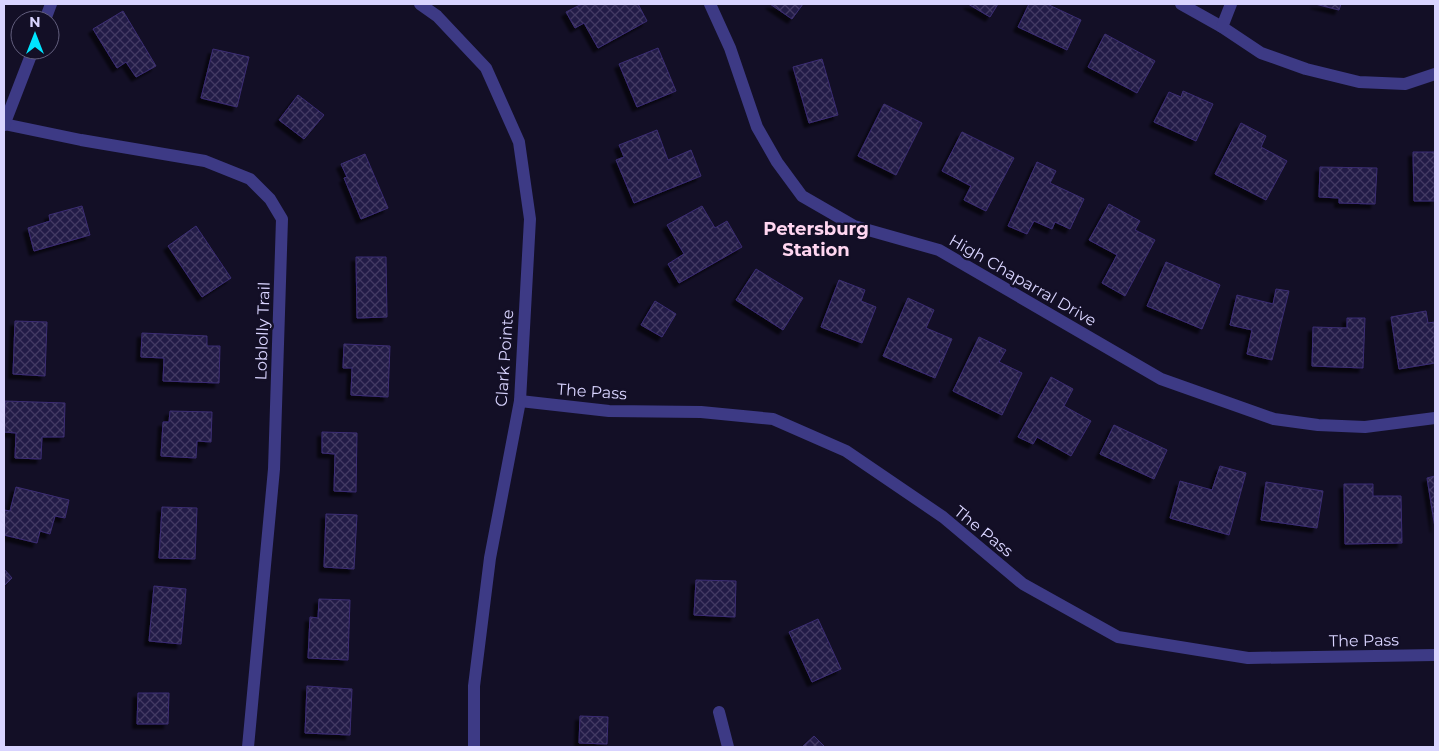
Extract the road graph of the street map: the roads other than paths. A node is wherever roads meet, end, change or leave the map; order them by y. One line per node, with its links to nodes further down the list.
1 (420, 4): 9 (street, Clark Pointe)
2 (710, 4): 10 (street, High Chaparral Drive)
3 (1181, 4): 5 (street)
4 (1232, 4): 5 (street)
5 (1222, 27): 7 (street)
6 (29, 60): 8 (street)
7 (1435, 74)
8 (4, 124): 13 (street, Loblolly Trail)
9 (520, 401): 11 (street, The Pass); 14 (street, Clark Pointe)
10 (1435, 418)
11 (1435, 655)
12 (719, 712): 15 (street)
13 (248, 747)
14 (474, 747)
15 (728, 747)

